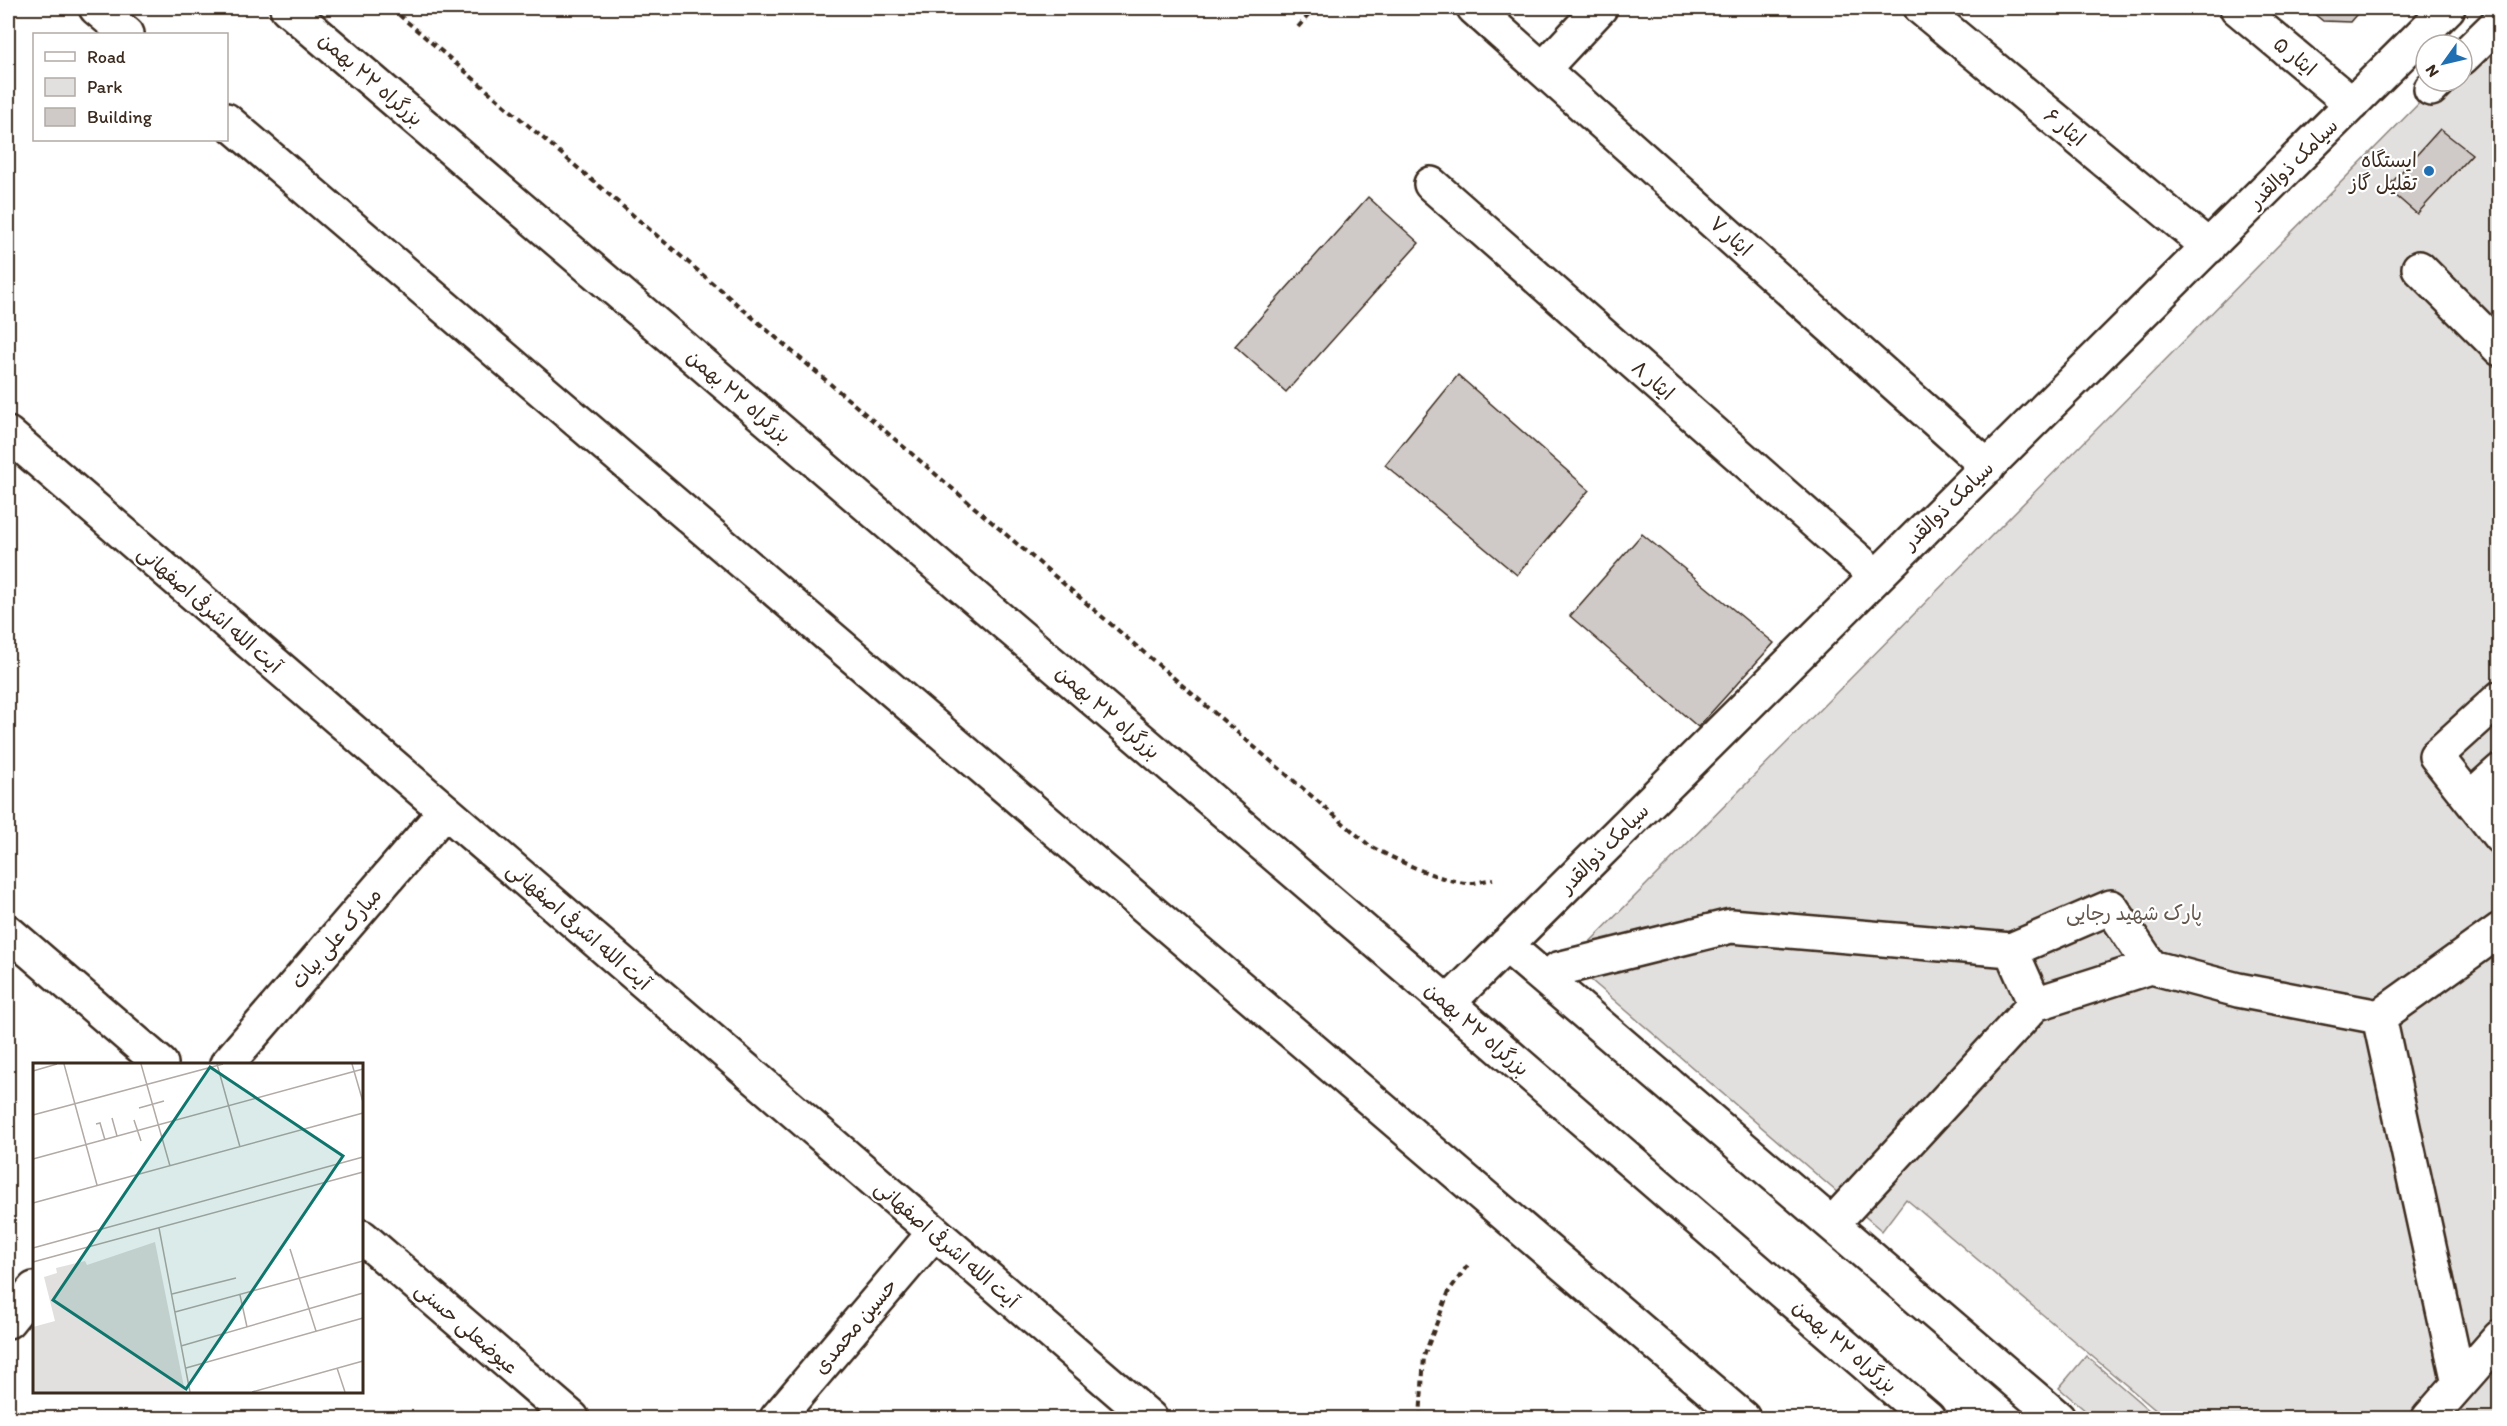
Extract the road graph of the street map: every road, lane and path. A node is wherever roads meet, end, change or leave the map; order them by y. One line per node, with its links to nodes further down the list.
1 (96, 8): 12 (main road)
2 (287, 8): 36 (main road, بزرگراه ۲۲ بهمن)
3 (391, 8): 29 (path)
4 (1315, 8): 11 (path)
5 (1474, 8): 14 (main road, ایثار ۷)
6 (1600, 8): 14 (main road)
7 (1921, 8): 18 (main road, ایثار ۶)
8 (2237, 8): 15 (main road, ایثار ۵)
9 (2448, 8): 15 (main road, سیامک ذوالقدر)
10 (2499, 21): 13 (main road)
11 (1298, 27)
12 (126, 33)
13 (2474, 46)
14 (1544, 68): 22 (main road, ایثار ۷)
15 (2352, 104): 18 (main road, سیامک ذوالقدر)
16 (228, 122): 53 (main road)
17 (1431, 184): 23 (main road, ایثار ۸)
18 (2209, 247): 22 (main road, سیامک ذوالقدر)
19 (2419, 268): 20 (main road)
20 (2499, 349)
21 (8, 434): 27 (main road, آیت الله اشرفی اصفهانی)
22 (1988, 467): 23 (main road, سیامک ذوالقدر)
23 (1876, 576): 32 (main road, سیامک ذوالقدر)
24 (2499, 698): 26 (main road)
25 (2499, 771): 26 (main road)
26 (2470, 798): 28 (main road)
27 (445, 811): 40 (main road, مبارک علی بیات); 42 (main road, آیت الله اشرفی اصفهانی)
28 (2499, 837)
29 (1493, 879)
30 (2499, 930): 38 (main road)
31 (8, 932): 39 (main road)
32 (1506, 945): 36 (main road, سیامک ذوالقدر); 55 (main road)
33 (2011, 950): 34 (main road); 35 (main road); 37 (main road)
34 (2151, 967): 37 (main road); 38 (main road)
35 (1558, 969)
36 (1448, 1003): 54 (main road, بزرگراه ۲۲ بهمن)
37 (2035, 1004): 41 (main road)
38 (2379, 1017): 48 (main road)
39 (159, 1063)
40 (229, 1063)
41 (1844, 1211)
42 (934, 1233): 50 (main road, حسین محمدی); 51 (main road, آیت الله اشرفی اصفهانی)
43 (363, 1239): 49 (main road, عیوضعلی حسنی)
44 (1470, 1262): 52 (path)
45 (33, 1290): 46 (main road)
46 (8, 1321)
47 (2499, 1337): 48 (main road)
48 (2459, 1383): 56 (main road)
49 (572, 1419)
50 (777, 1419)
51 (1150, 1419)
52 (1420, 1419)
53 (1743, 1419)
54 (1928, 1419)
55 (2058, 1419)
56 (2429, 1419)

